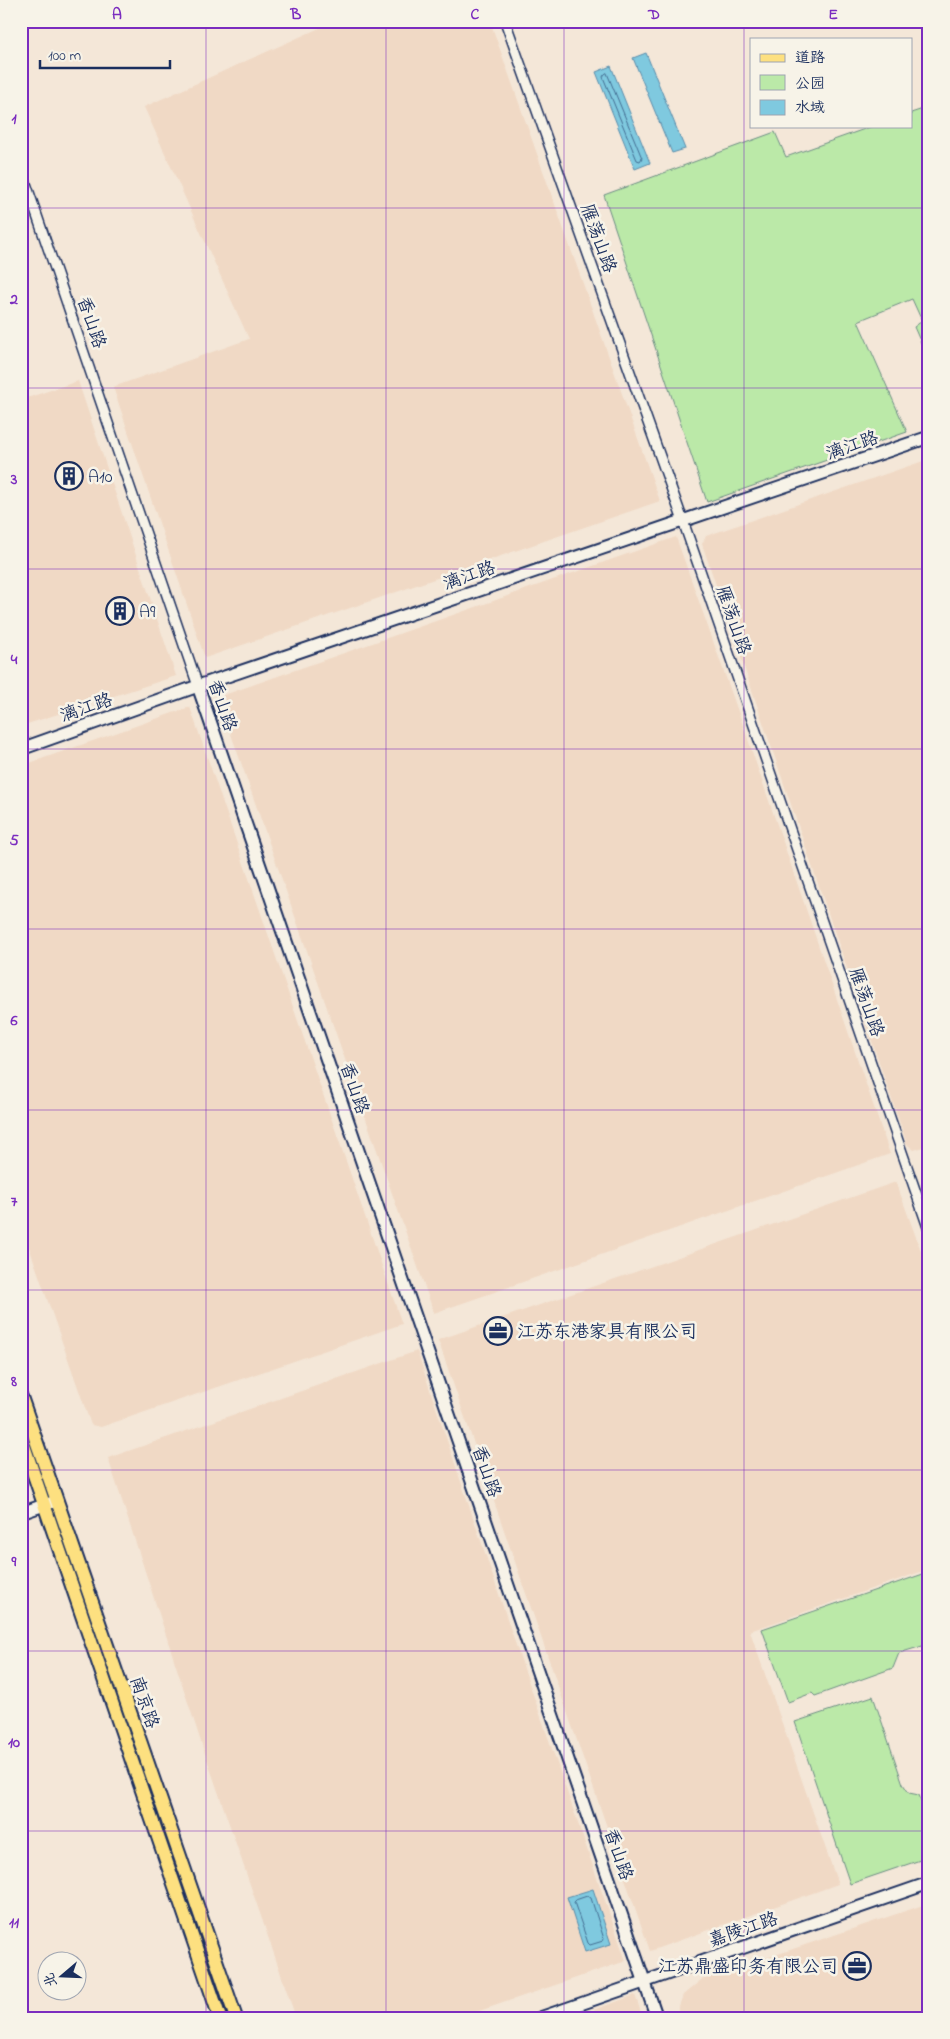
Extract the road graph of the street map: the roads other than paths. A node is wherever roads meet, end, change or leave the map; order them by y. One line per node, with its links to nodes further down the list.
1 (505, 21): 4 (street, 雁荡山路)
2 (21, 169): 5 (street, 香山路)
3 (929, 437): 4 (street, 漓江路)
4 (683, 521): 5 (street, 漓江路); 7 (street, 雁荡山路)
5 (198, 686): 6 (street, 漓江路); 13 (street, 香山路)
6 (21, 748)
7 (929, 1230)
8 (21, 1398): 10 (main road, 南京路)
9 (21, 1436): 10 (main road, 南京路)
10 (51, 1503): 11 (street); 14 (main road, 南京路); 15 (main road, 南京路)
11 (21, 1513)
12 (929, 1883): 13 (street, 嘉陵江路)
13 (644, 1982): 16 (street, 嘉陵江路); 17 (street, 香山路)
14 (220, 2018)
15 (236, 2018)
16 (540, 2018)
17 (657, 2018)

